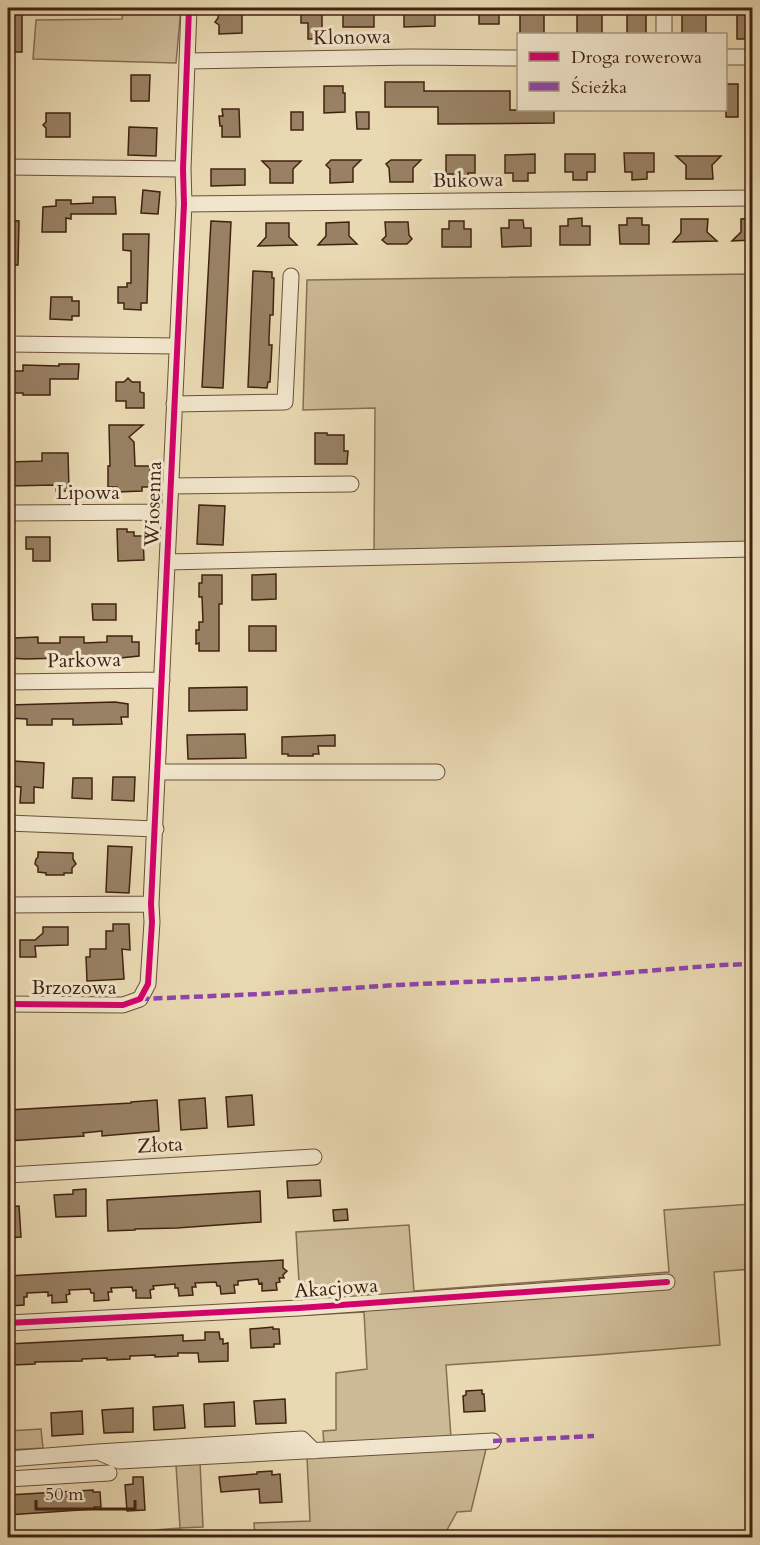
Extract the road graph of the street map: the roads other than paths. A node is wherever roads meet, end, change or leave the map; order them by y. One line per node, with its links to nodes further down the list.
1 (189, 8): 7 (street, Wiosenna)
2 (664, 8): 3 (street)
3 (664, 33)
4 (727, 57): 5 (street)
5 (753, 57)
6 (517, 58): 7 (street, Klonowa)
7 (187, 61): 9 (street, Wiosenna)
8 (8, 168): 9 (street)
9 (183, 169): 11 (street, Wiosenna)
10 (753, 198): 11 (street, Bukowa)
11 (184, 204): 14 (street, Wiosenna)
12 (291, 276): 15 (street)
13 (8, 344): 14 (street)
14 (177, 346): 15 (street, Wiosenna)
15 (174, 404): 17 (street, Wiosenna)
16 (351, 484): 17 (street)
17 (170, 486): 18 (street, Wiosenna)
18 (169, 512): 19 (street, Lipowa); 21 (street, Wiosenna)
19 (8, 513)
20 (753, 549): 21 (street)
21 (167, 562): 22 (street, Wiosenna)
22 (162, 680): 23 (street, Parkowa); 24 (street, Wiosenna)
23 (8, 682)
24 (158, 772): 25 (street); 27 (street, Wiosenna)
25 (437, 772)
26 (8, 823): 27 (street)
27 (156, 829): 28 (street, Wiosenna)
28 (151, 904): 29 (street); 30 (street, Wiosenna)
29 (8, 905)
30 (140, 999): 31 (street, Brzozowa)
31 (8, 1004)
32 (314, 1157): 33 (street, Złota)
33 (8, 1175)
34 (667, 1282): 35 (street, Akacjowa)
35 (8, 1323)
36 (493, 1441): 37 (street)
37 (8, 1459)
38 (109, 1473): 39 (street)
39 (8, 1479)

